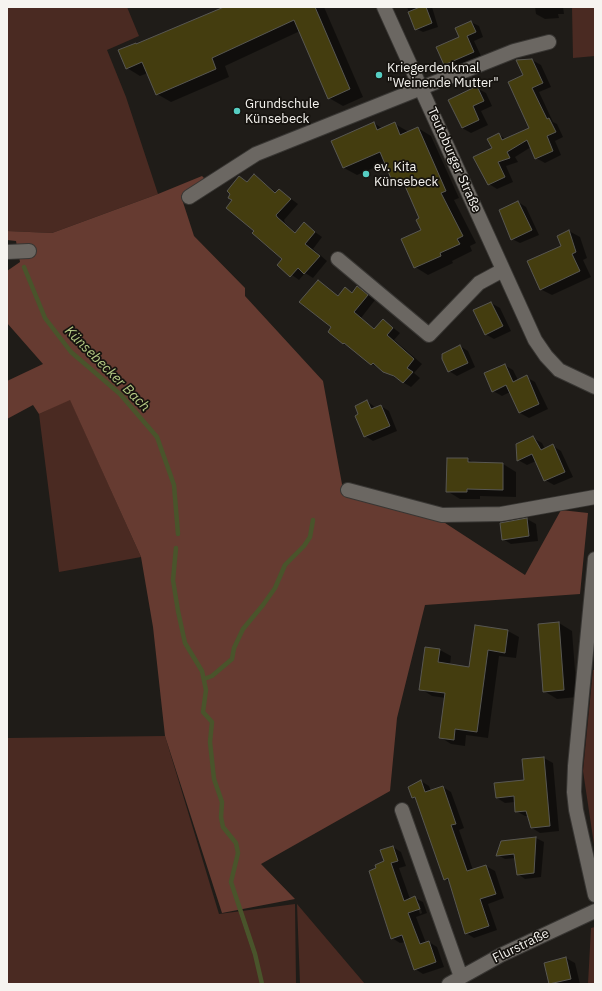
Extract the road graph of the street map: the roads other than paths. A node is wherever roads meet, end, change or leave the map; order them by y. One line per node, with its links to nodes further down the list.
1 (384, 7): 3 (street, Teutoburger Straße)
2 (549, 42): 3 (street)
3 (421, 89): 4 (street); 8 (street, Teutoburger Straße)
4 (189, 197)
5 (29, 251): 6 (street)
6 (7, 252)
7 (338, 259): 8 (street)
8 (503, 270): 9 (street, Teutoburger Straße)
9 (595, 388)
10 (348, 490): 11 (street)
11 (595, 496)
12 (595, 559): 14 (street)
13 (402, 810): 16 (street)
14 (595, 895)
15 (595, 911): 16 (street, Flurstraße)
16 (461, 977): 17 (street, Flurstraße)
17 (449, 984)

